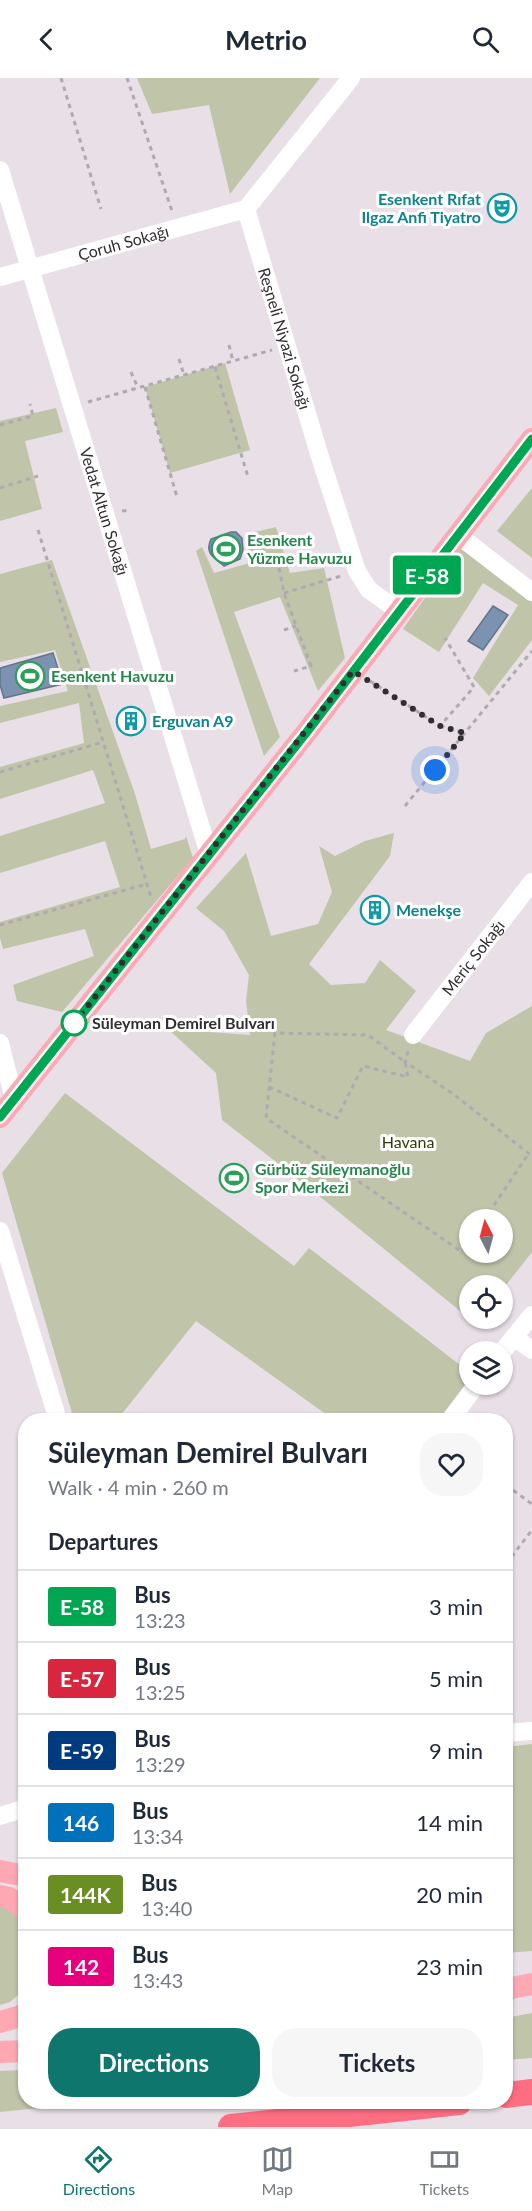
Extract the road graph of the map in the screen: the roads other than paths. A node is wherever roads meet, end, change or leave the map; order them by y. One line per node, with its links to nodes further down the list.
1 (351, 78): 3 (street)
2 (0, 170): 4 (street, Vedat Altun Sokağı)
3 (246, 209): 4 (street, Çoruh Sokağı); 9 (street, Reşneli Niyazi Sokağı)
4 (30, 269): 5 (street, Çoruh Sokağı); 10 (street, Vedat Altun Sokağı)
5 (0, 277)
6 (532, 439): 7 (main road)
7 (458, 535): 8 (street); 9 (main road)
8 (532, 592)
9 (399, 611): 10 (main road)
10 (209, 854): 15 (main road)
11 (532, 882): 12 (street, Meriç Sokağı)
12 (413, 1035)
13 (0, 1043): 14 (street)
14 (3, 1074): 15 (street)
15 (14, 1099): 16 (main road)
16 (0, 1117)
17 (0, 1231): 23 (street)
18 (532, 1315): 19 (street)
19 (510, 1341)
20 (513, 1345): 21 (street)
21 (532, 1350)
22 (469, 1395): 24 (street)
23 (55, 1413)
24 (455, 1413)
25 (532, 1731): 26 (street)
26 (513, 1732)
27 (18, 1810): 28 (street)
28 (0, 1816)
29 (0, 1871): 30 (main road)
30 (18, 1874)
31 (0, 1896): 32 (main road)
32 (18, 1904)
33 (532, 1974): 34 (main road)
34 (513, 1975)
35 (532, 1984): 36 (main road)
36 (513, 1988)
37 (18, 2017): 38 (main road)
38 (0, 2022)
39 (18, 2051): 40 (main road)
40 (0, 2052)
41 (532, 2092): 42 (highway)
42 (513, 2094)
43 (395, 2109): 44 (highway)
44 (231, 2127)

